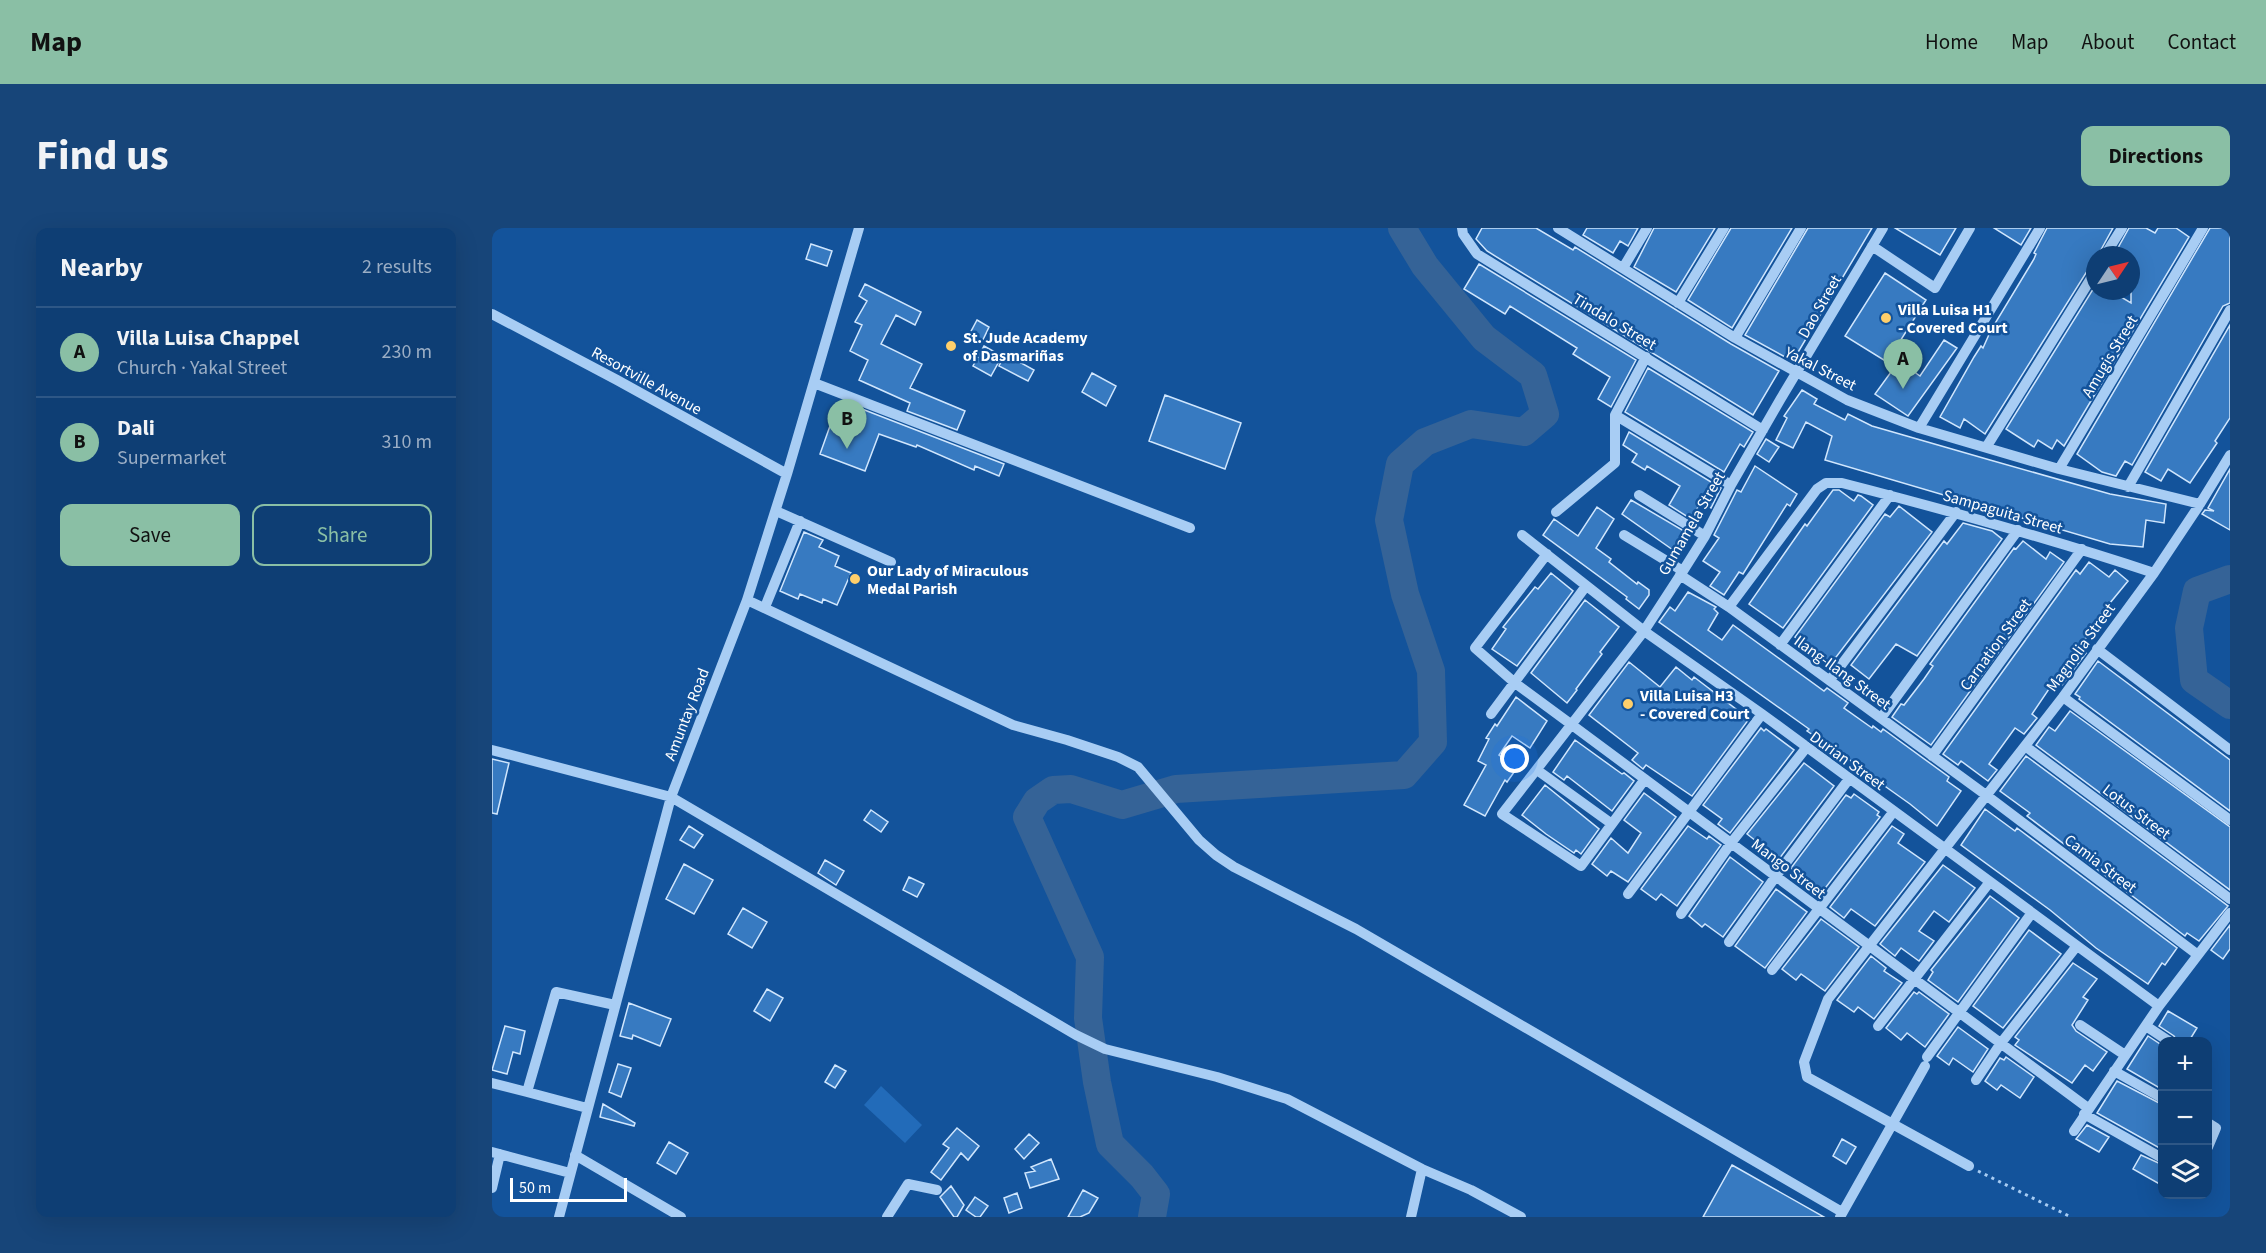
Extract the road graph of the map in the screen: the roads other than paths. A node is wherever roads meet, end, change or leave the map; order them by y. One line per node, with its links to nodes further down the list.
1 (859, 228): 23 (street, Amuntay Road)
2 (1462, 228): 21 (street, Tindalo Street)
3 (1558, 228): 12 (street, Yakal Street)
4 (1647, 228): 15 (street)
5 (1724, 228): 17 (street)
6 (1801, 228): 20 (street)
7 (1883, 228): 13 (street, Dao Street)
8 (1970, 228): 13 (street)
9 (2040, 228): 25 (street)
10 (2122, 228): 14 (street)
11 (2204, 228): 29 (street, Amugis Street)
12 (1570, 231): 15 (street, Yakal Street)
13 (1872, 246): 22 (street, Dao Street)
14 (2111, 246)
15 (1623, 268): 17 (street, Yakal Street)
16 (2086, 286): 27 (street)
17 (1678, 303): 20 (street, Yakal Street)
18 (2230, 310): 32 (street)
19 (492, 314): 30 (street, Resortville Avenue)
20 (1735, 338): 22 (street, Yakal Street)
21 (1646, 357): 24 (street); 26 (street, Tindalo Street)
22 (1797, 374): 25 (street, Yakal Street); 26 (street, Dao Street)
23 (814, 383): 30 (street, Amuntay Road); 40 (street)
24 (1615, 415): 31 (street); 37 (street)
25 (1918, 428): 27 (street, Yakal Street)
26 (1763, 430): 31 (street, Gumamela Street)
27 (1987, 446): 29 (street, Yakal Street)
28 (2230, 455): 35 (street, Magnolia Street)
29 (2059, 469): 32 (street, Yakal Street)
30 (787, 474): 36 (street, Amuntay Road)
31 (1731, 485): 44 (street, Gumamela Street)
32 (2128, 487): 35 (street, Yakal Street)
33 (1639, 495): 44 (street)
34 (1890, 495): 38 (street, Sampaguita Street); 53 (street, Sampaguita Street); 55 (street)
35 (2200, 504): 49 (street, Magnolia Street)
36 (776, 511): 39 (street); 51 (street, Amuntay Road)
37 (1556, 512)
38 (1956, 512): 41 (street, Sampaguita Street); 57 (street)
39 (800, 521): 47 (street); 52 (street)
40 (1190, 528)
41 (2018, 530): 45 (street, Sampaguita Street); 62 (street)
42 (1522, 535): 46 (street, Durian Street)
43 (1624, 535): 48 (street, Ilang-Ilang Street)
44 (1705, 536): 48 (street, Gumamela Street)
45 (2082, 549): 49 (street, Sampaguita Street); 68 (street, Carnation Street)
46 (1547, 554): 50 (street, Durian Street); 58 (street, Mango Street)
47 (891, 562)
48 (1681, 573): 53 (street, Ilang-Ilang Street); 54 (street, Gumamela Street)
49 (2154, 573): 56 (street, Magnolia Street)
50 (1586, 586): 54 (street, Durian Street); 58 (street)
51 (747, 600): 52 (street); 73 (street, Amuntay Road)
52 (765, 607): 120 (street)
53 (1730, 607): 55 (street, Ilang-Ilang Street)
54 (1644, 631): 61 (street, Durian Street); 63 (street, Gumamela Street)
55 (1780, 645): 57 (street, Ilang-Ilang Street)
56 (2097, 649): 59 (street, Magnolia Street); 67 (street)
57 (1830, 680): 62 (street, Ilang-Ilang Street)
58 (1515, 683): 60 (street); 63 (street, Mango Street)
59 (2063, 697): 64 (street, Magnolia Street); 76 (street)
60 (1491, 714)
61 (1762, 714): 65 (street, Durian Street); 74 (street)
62 (1881, 718): 68 (street, Ilang-Ilang Street)
63 (1572, 725): 69 (street, Gumamela Street); 70 (street, Mango Street)
64 (2025, 746): 72 (street, Magnolia Street); 83 (street, Lotus Street)
65 (1806, 748): 71 (street, Durian Street); 78 (street)
66 (492, 750): 73 (street)
67 (2230, 750)
68 (1932, 756): 72 (street, Ilang-Ilang Street)
69 (1537, 770): 77 (street); 77 (street, Gumamela Street)
70 (1645, 779): 74 (street, Mango Street); 77 (street)
71 (1849, 779): 75 (street, Durian Street); 80 (street)
72 (1986, 795): 79 (street, Magnolia Street); 91 (street, Camia Street)
73 (671, 796): 94 (street, Amuntay Road); 116 (street)
74 (1689, 812): 78 (street, Mango Street); 82 (street)
75 (1894, 812): 79 (street, Durian Street); 84 (street)
76 (2230, 820)
77 (1612, 825)
78 (1731, 843): 80 (street, Mango Street); 86 (street)
79 (1944, 850): 81 (street, Durian Street); 89 (street, Magnolia Street)
80 (1776, 876): 84 (street, Mango Street); 88 (street)
81 (1989, 883): 87 (street, Durian Street); 93 (street)
82 (1628, 894)
83 (2230, 899)
84 (1818, 909): 89 (street, Mango Street); 92 (street)
85 (2230, 913): 91 (street)
86 (1681, 914)
87 (2031, 914): 90 (street, Durian Street); 96 (street)
88 (1729, 942)
89 (1870, 947): 93 (street, Mango Street); 110 (street, Magnolia Street)
90 (2076, 947): 95 (street, Durian Street); 101 (street)
91 (2198, 955): 95 (street)
92 (1772, 970)
93 (1916, 980): 96 (street, Mango Street); 98 (street)
94 (615, 1005): 106 (street); 108 (street, Amuntay Road)
95 (2159, 1006): 99 (street)
96 (1960, 1012): 101 (street, Mango Street); 110 (street)
97 (2080, 1025): 102 (street)
98 (1878, 1026)
99 (2146, 1026): 100 (street); 102 (street)
100 (2164, 1037)
101 (2001, 1043): 104 (street); 109 (street, Mango Street)
102 (2125, 1055): 103 (street)
103 (2115, 1071): 107 (street); 109 (street)
104 (1976, 1080)
105 (492, 1083): 106 (street)
106 (527, 1092): 108 (street)
107 (2158, 1095)
108 (587, 1108): 113 (street, Amuntay Road)
109 (2086, 1111): 111 (street); 114 (street, Mango Street)
110 (1892, 1125): 115 (street, Magnolia Street); 120 (street)
111 (2074, 1131)
112 (496, 1153): 117 (street); 118 (street)
113 (574, 1155): 117 (street, Amuntay Road); 122 (street)
114 (2158, 1155)
115 (1969, 1166)
116 (1422, 1169): 124 (street); 125 (street)
117 (570, 1173): 121 (street, Amuntay Road)
118 (492, 1188)
119 (937, 1190): 123 (street)
120 (1841, 1215)
121 (560, 1217)
122 (681, 1217)
123 (887, 1217)
124 (1411, 1217)
125 (1521, 1217)

